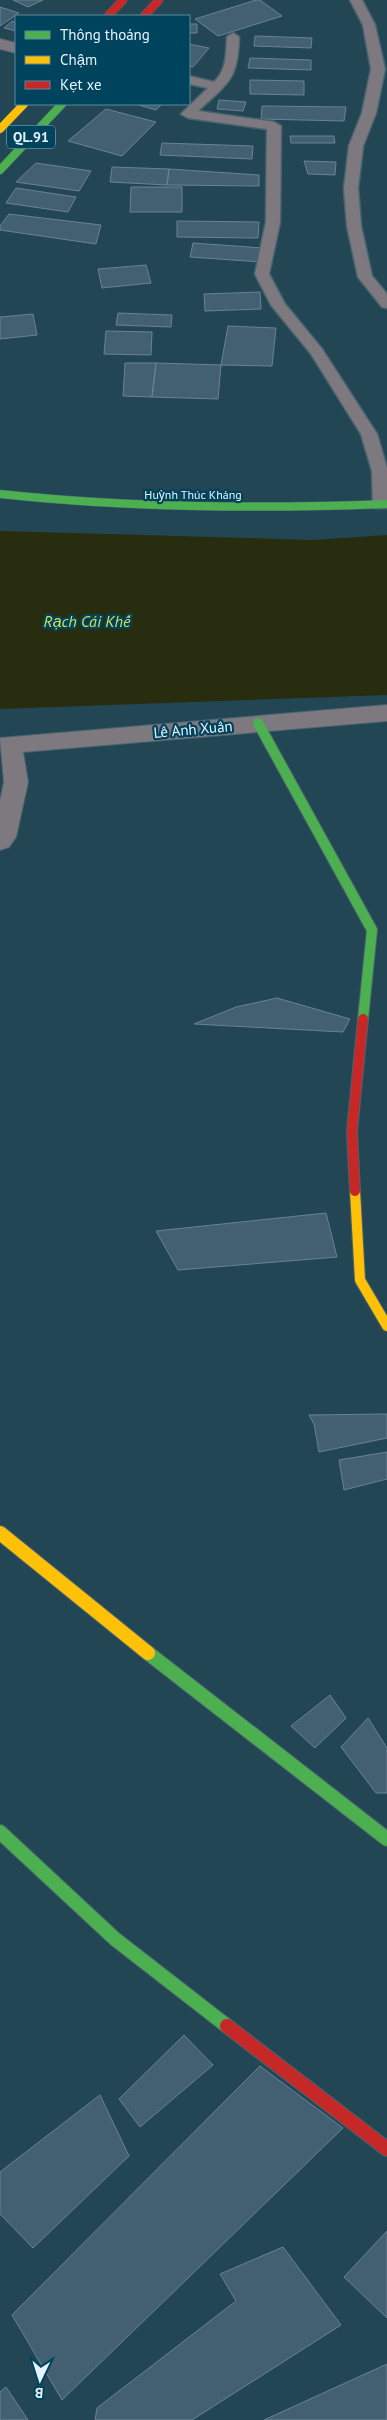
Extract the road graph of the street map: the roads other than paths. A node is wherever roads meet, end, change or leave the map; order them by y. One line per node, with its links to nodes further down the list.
1 (123, 0): 4 (main road)
2 (159, 0): 5 (main road)
3 (356, 0): 11 (lane)
4 (109, 15)
5 (145, 15)
6 (233, 38): 10 (lane)
7 (0, 44): 8 (street)
8 (15, 48)
9 (190, 80): 10 (lane)
10 (216, 86): 19 (lane)
11 (371, 102): 12 (lane); 17 (lane)
12 (387, 104)
13 (23, 105): 15 (main road, QL.91)
14 (61, 105): 16 (main road, QL.91)
15 (0, 129)
16 (0, 170)
17 (387, 304)
18 (0, 494): 19 (main road, Huỳnh Thúc Kháng)
19 (384, 504)
20 (387, 713): 21 (street, Lê Anh Xuân)
21 (258, 723): 22 (street, Lê Anh Xuân); 24 (main road)
22 (5, 746): 23 (street)
23 (0, 841)
24 (387, 1326)
25 (0, 1534): 27 (main road)
26 (0, 1832): 28 (main road)
27 (387, 1839)
28 (387, 2149)

